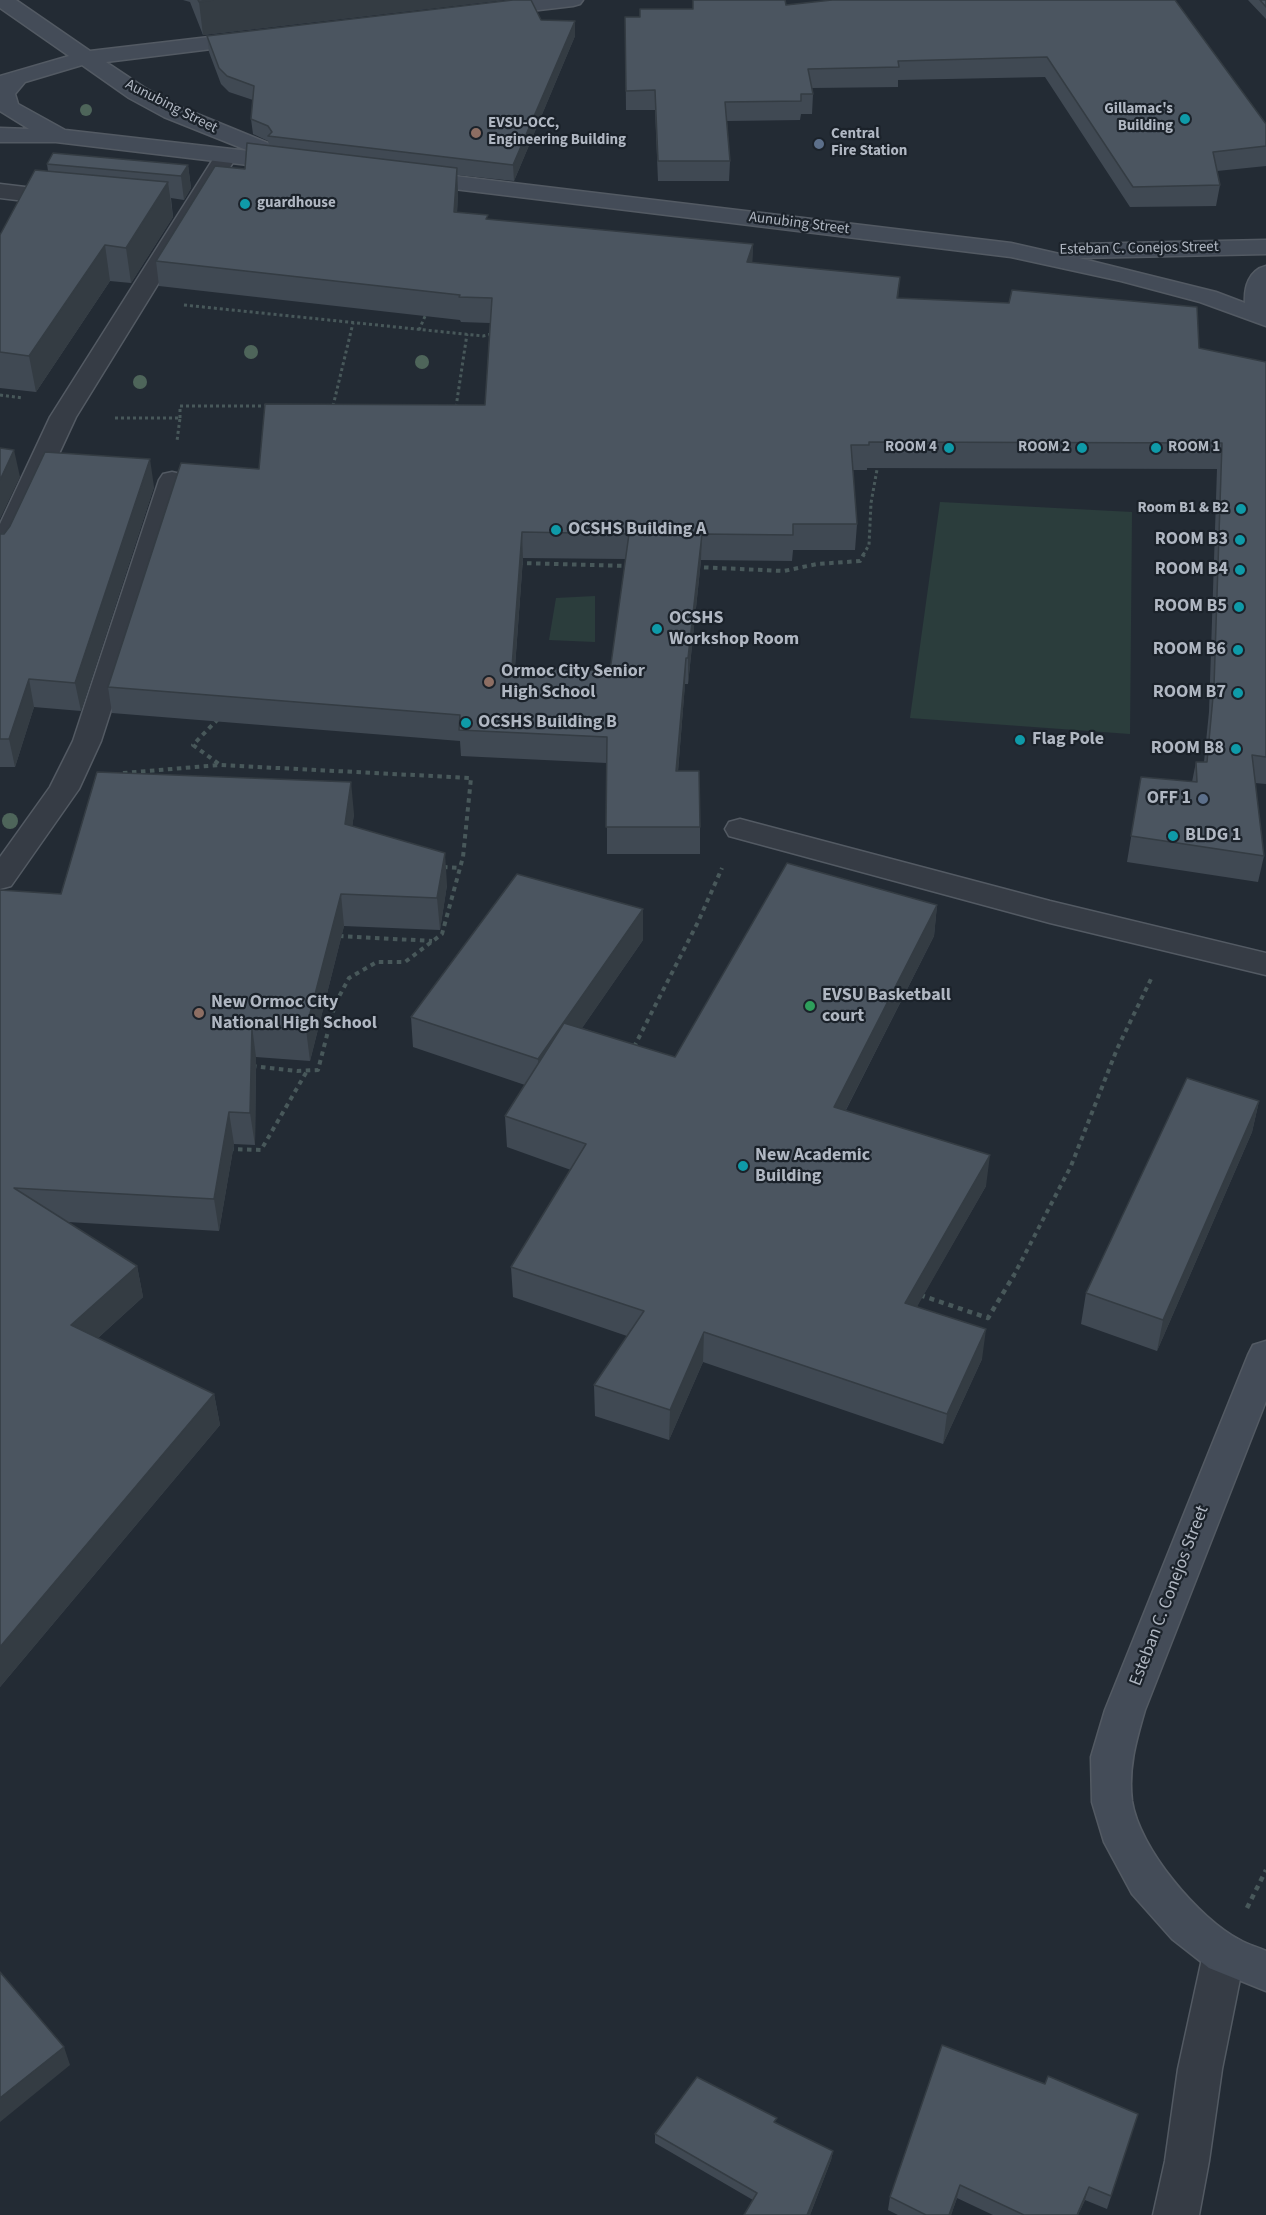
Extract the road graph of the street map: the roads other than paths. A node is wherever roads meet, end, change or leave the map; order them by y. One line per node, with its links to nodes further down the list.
1 (2, 0): 6 (main road, Aunubing Street)
2 (573, 0): 3 (main road)
3 (467, 12)
4 (268, 36): 5 (main road)
5 (174, 47): 6 (main road); 10 (main road)
6 (83, 58): 7 (main road); 8 (main road, Aunubing Street)
7 (40, 71): 8 (main road); 9 (main road)
8 (109, 75): 10 (main road, Aunubing Street)
9 (9, 80): 12 (main road)
10 (137, 93): 13 (main road); 14 (main road, Aunubing Street)
11 (0, 135): 12 (main road, Aunubing Street)
12 (60, 136): 13 (main road, Aunubing Street)
13 (96, 139): 14 (main road, Aunubing Street)
14 (226, 156): 23 (lane)
15 (395, 176): 19 (main road, Aunubing Street)
16 (0, 191): 17 (lane)
17 (91, 202)
18 (1266, 247): 19 (main road, Esteban C. Conejos Street)
19 (1011, 250): 21 (main road, Aunubing Street)
20 (1266, 273): 21 (main road)
21 (1262, 317)
22 (172, 480): 25 (lane)
23 (0, 553)
24 (740, 829): 26 (lane)
25 (0, 879)
26 (1266, 964)
27 (1266, 1355): 28 (main road, Esteban C. Conejos Street)
28 (1250, 1964): 29 (lane)
29 (1176, 2215)

